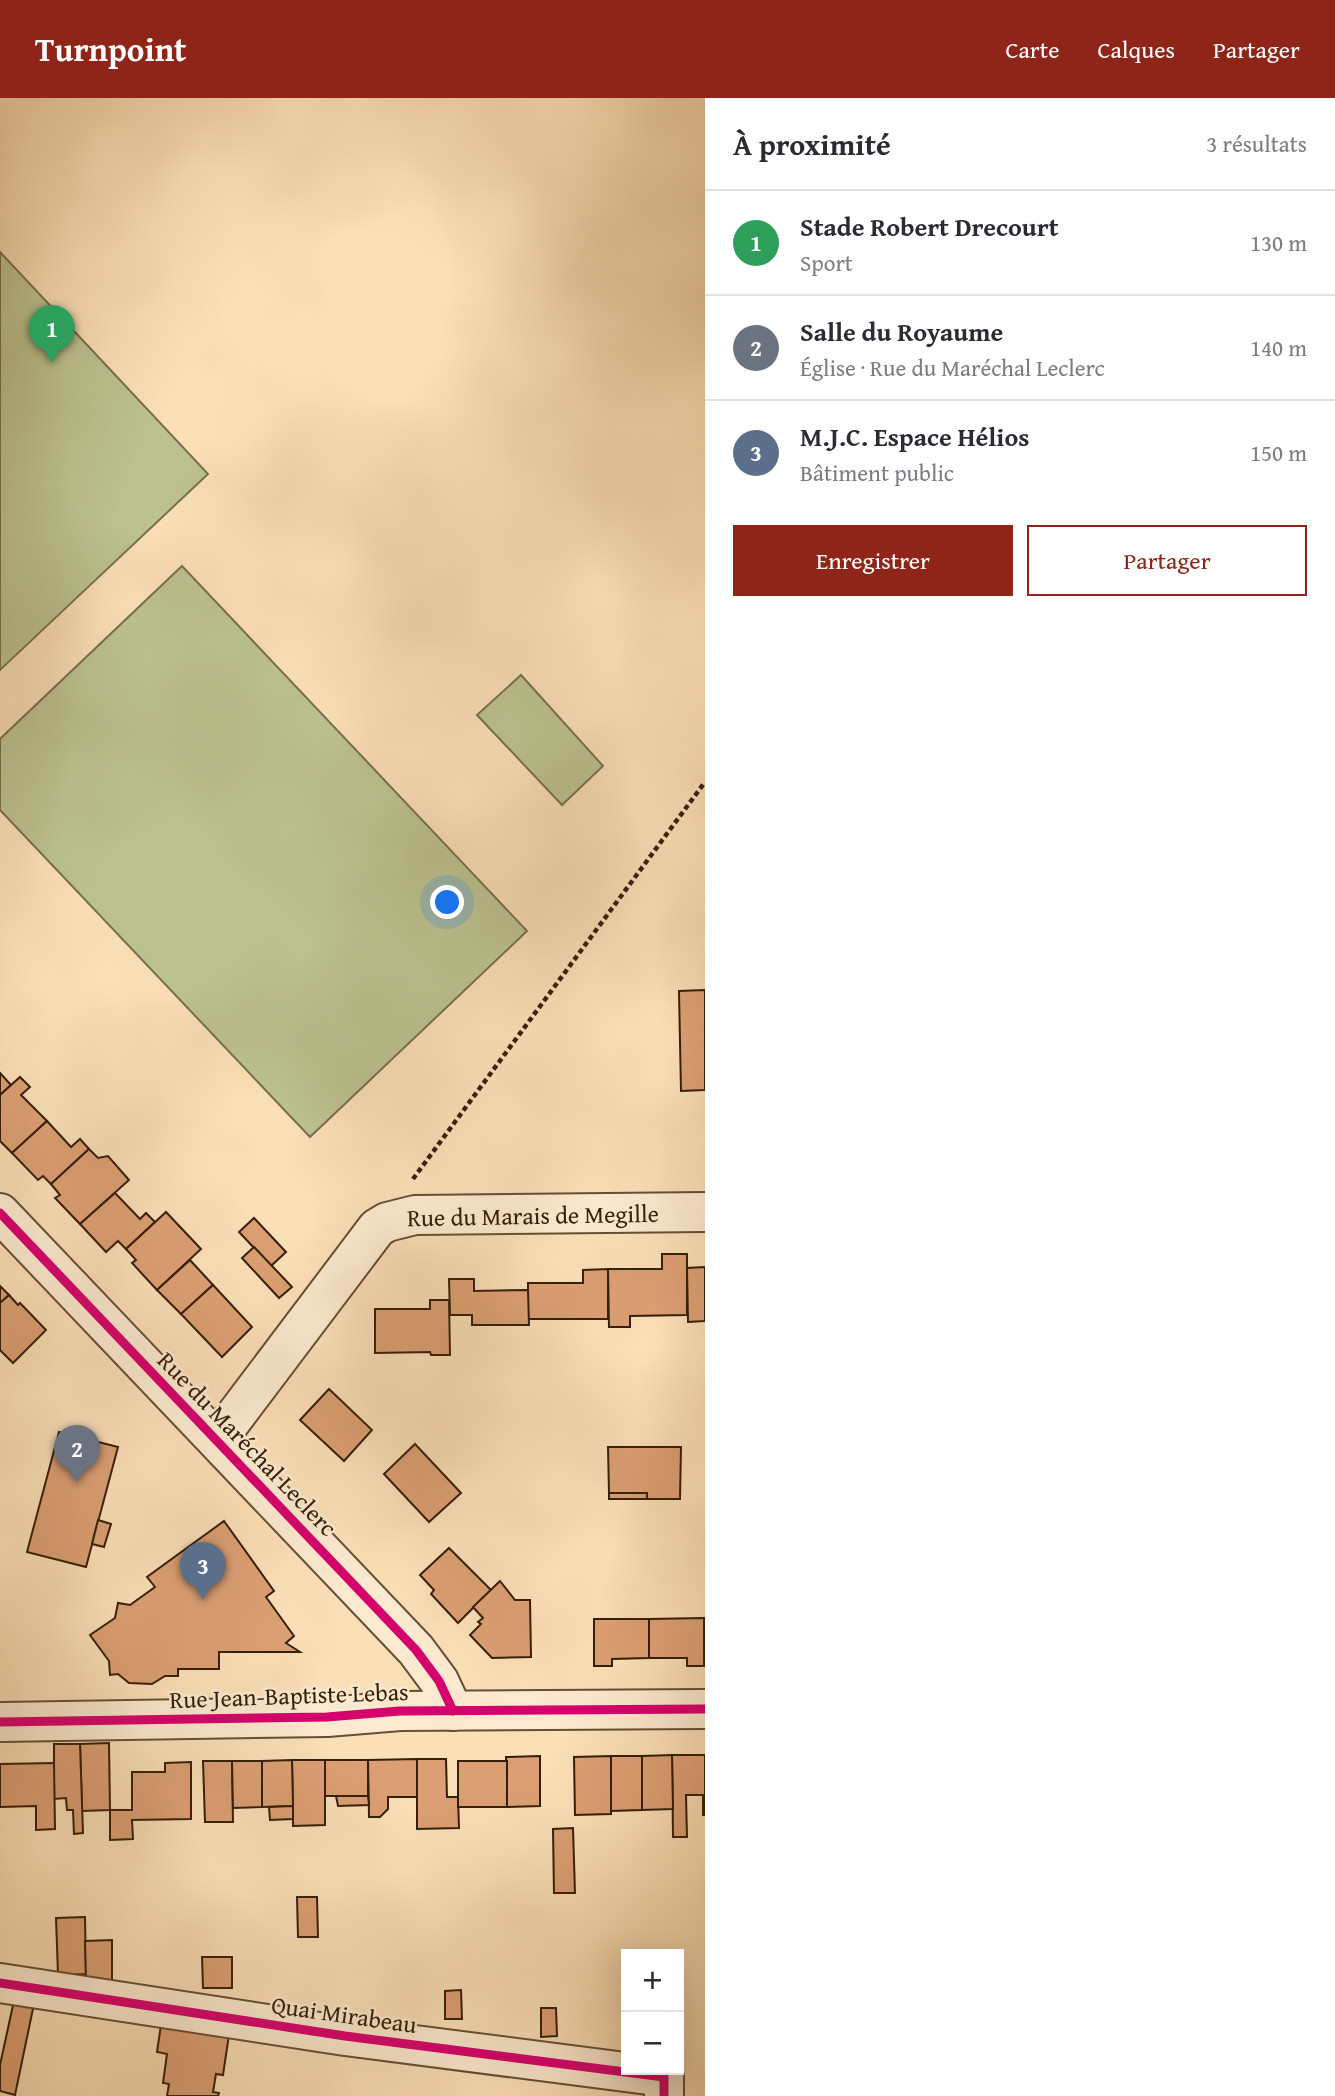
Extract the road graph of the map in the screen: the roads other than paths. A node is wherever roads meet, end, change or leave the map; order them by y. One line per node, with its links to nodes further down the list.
1 (705, 1212): 3 (street, Rue du Marais de Megille)
2 (0, 1213): 3 (street, Rue du Maréchal Leclerc)
3 (217, 1440): 5 (street, Rue du Maréchal Leclerc)
4 (705, 1709): 5 (street, Rue Jean-Baptiste Lebas)
5 (453, 1711): 6 (street, Rue Jean-Baptiste Lebas)
6 (0, 1722)
7 (0, 1983): 8 (street, Quai Mirabeau)
8 (664, 2096)

